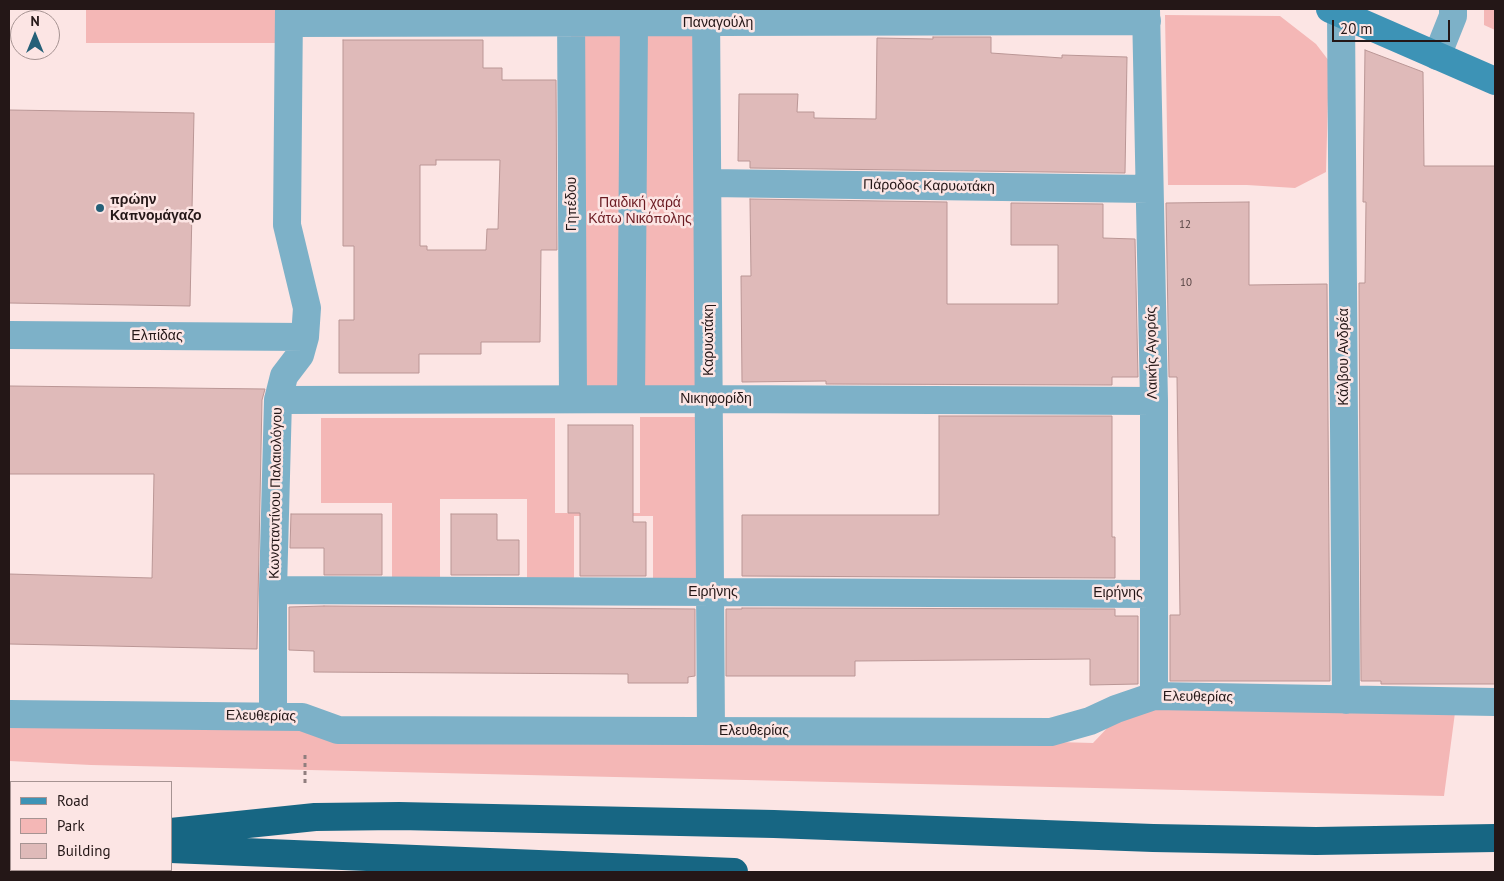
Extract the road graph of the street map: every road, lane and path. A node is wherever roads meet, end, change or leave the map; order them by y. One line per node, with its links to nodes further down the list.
1 (1453, 9): 8 (street)
2 (1335, 11): 8 (main road); 23 (street, Κάλβου Ανδρέα)
3 (571, 15): 5 (street, Παναγούλη); 7 (street, Παναγούλη); 14 (street, Γηπέδου)
4 (1147, 15): 6 (street, Παναγούλη); 11 (street, Λαικής Αγοράς)
5 (290, 16): 13 (street, Κωνσταντίνου Παλαιολόγου)
6 (706, 16): 7 (street, Παναγούλη); 10 (street, Καρυωτάκη)
7 (634, 23): 15 (street)
8 (1437, 56): 9 (main road)
9 (1495, 81)
10 (709, 183): 11 (street, Πάροδος Καρυωτάκη); 16 (street, Καρυωτάκη)
11 (1149, 189): 18 (street, Λαικής Αγοράς)
12 (9, 335): 13 (street, Ελπίδας)
13 (305, 338): 17 (street, Κωνσταντίνου Παλαιολόγου)
14 (574, 399): 15 (street, Νικηφορίδη); 17 (street, Νικηφορίδη)
15 (631, 399): 16 (street, Νικηφορίδη)
16 (709, 399): 18 (street, Νικηφορίδη); 20 (street, Καρυωτάκη)
17 (278, 400): 19 (street, Κωνσταντίνου Παλαιολόγου)
18 (1154, 400): 21 (street, Λαικής Αγοράς)
19 (273, 590): 20 (street, Ειρήνης); 26 (street, Κωνσταντίνου Παλαιολόγου)
20 (710, 592): 21 (street, Ειρήνης); 27 (street, Καρυωτάκη)
21 (1154, 594): 22 (street, Λαικής Αγοράς)
22 (1154, 696): 23 (street, Ελευθερίας); 27 (street, Ελευθερίας)
23 (1346, 700): 24 (street, Ελευθερίας)
24 (1495, 702)
25 (9, 714): 26 (street, Ελευθερίας)
26 (273, 716): 27 (street, Ελευθερίας)
27 (711, 731)
28 (172, 832): 29 (highway)
29 (1495, 838)
30 (172, 850): 31 (highway)
31 (734, 872)

